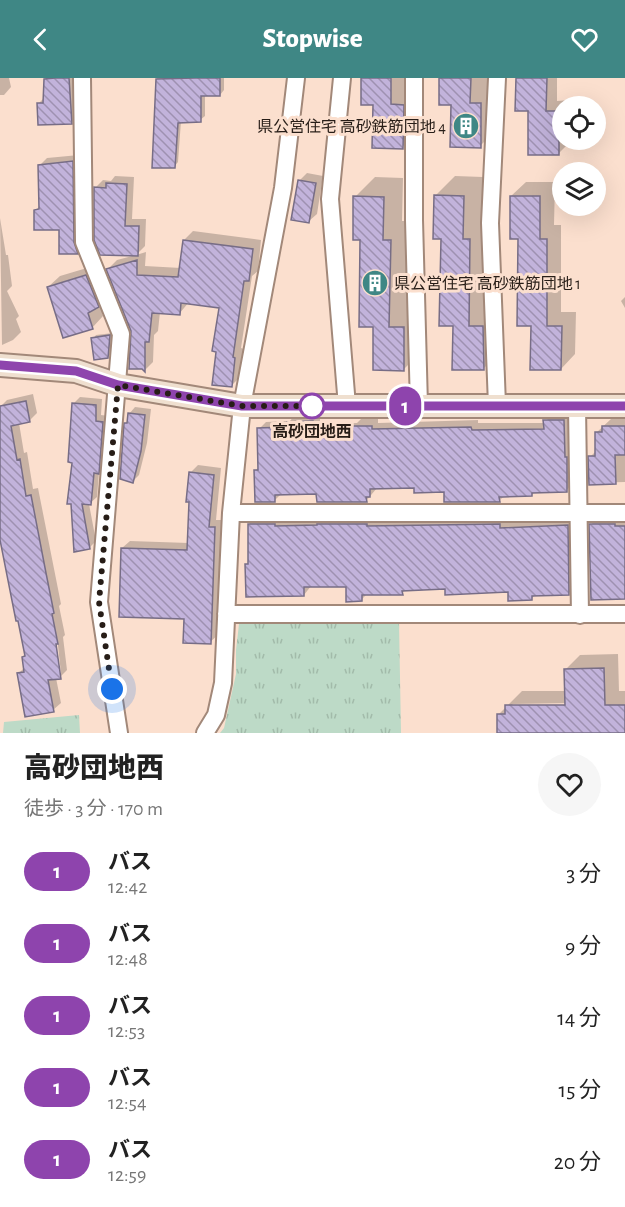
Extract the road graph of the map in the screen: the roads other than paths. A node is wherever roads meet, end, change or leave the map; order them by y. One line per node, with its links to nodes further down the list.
1 (82, 78): 7 (street)
2 (296, 78): 9 (street)
3 (342, 78): 10 (street)
4 (414, 78): 11 (street)
5 (498, 78): 8 (street)
6 (0, 365): 7 (street)
7 (118, 385): 9 (street); 20 (street)
8 (497, 405): 11 (street); 12 (street)
9 (242, 406): 10 (street); 14 (street)
10 (347, 406): 11 (street)
11 (419, 406)
12 (577, 406): 13 (street); 16 (street)
13 (625, 406)
14 (231, 513): 16 (street); 17 (street)
15 (625, 513): 16 (street)
16 (578, 514): 19 (street)
17 (226, 614): 19 (street); 21 (street)
18 (625, 614): 19 (street)
19 (579, 615)
20 (119, 733)
21 (206, 733)

